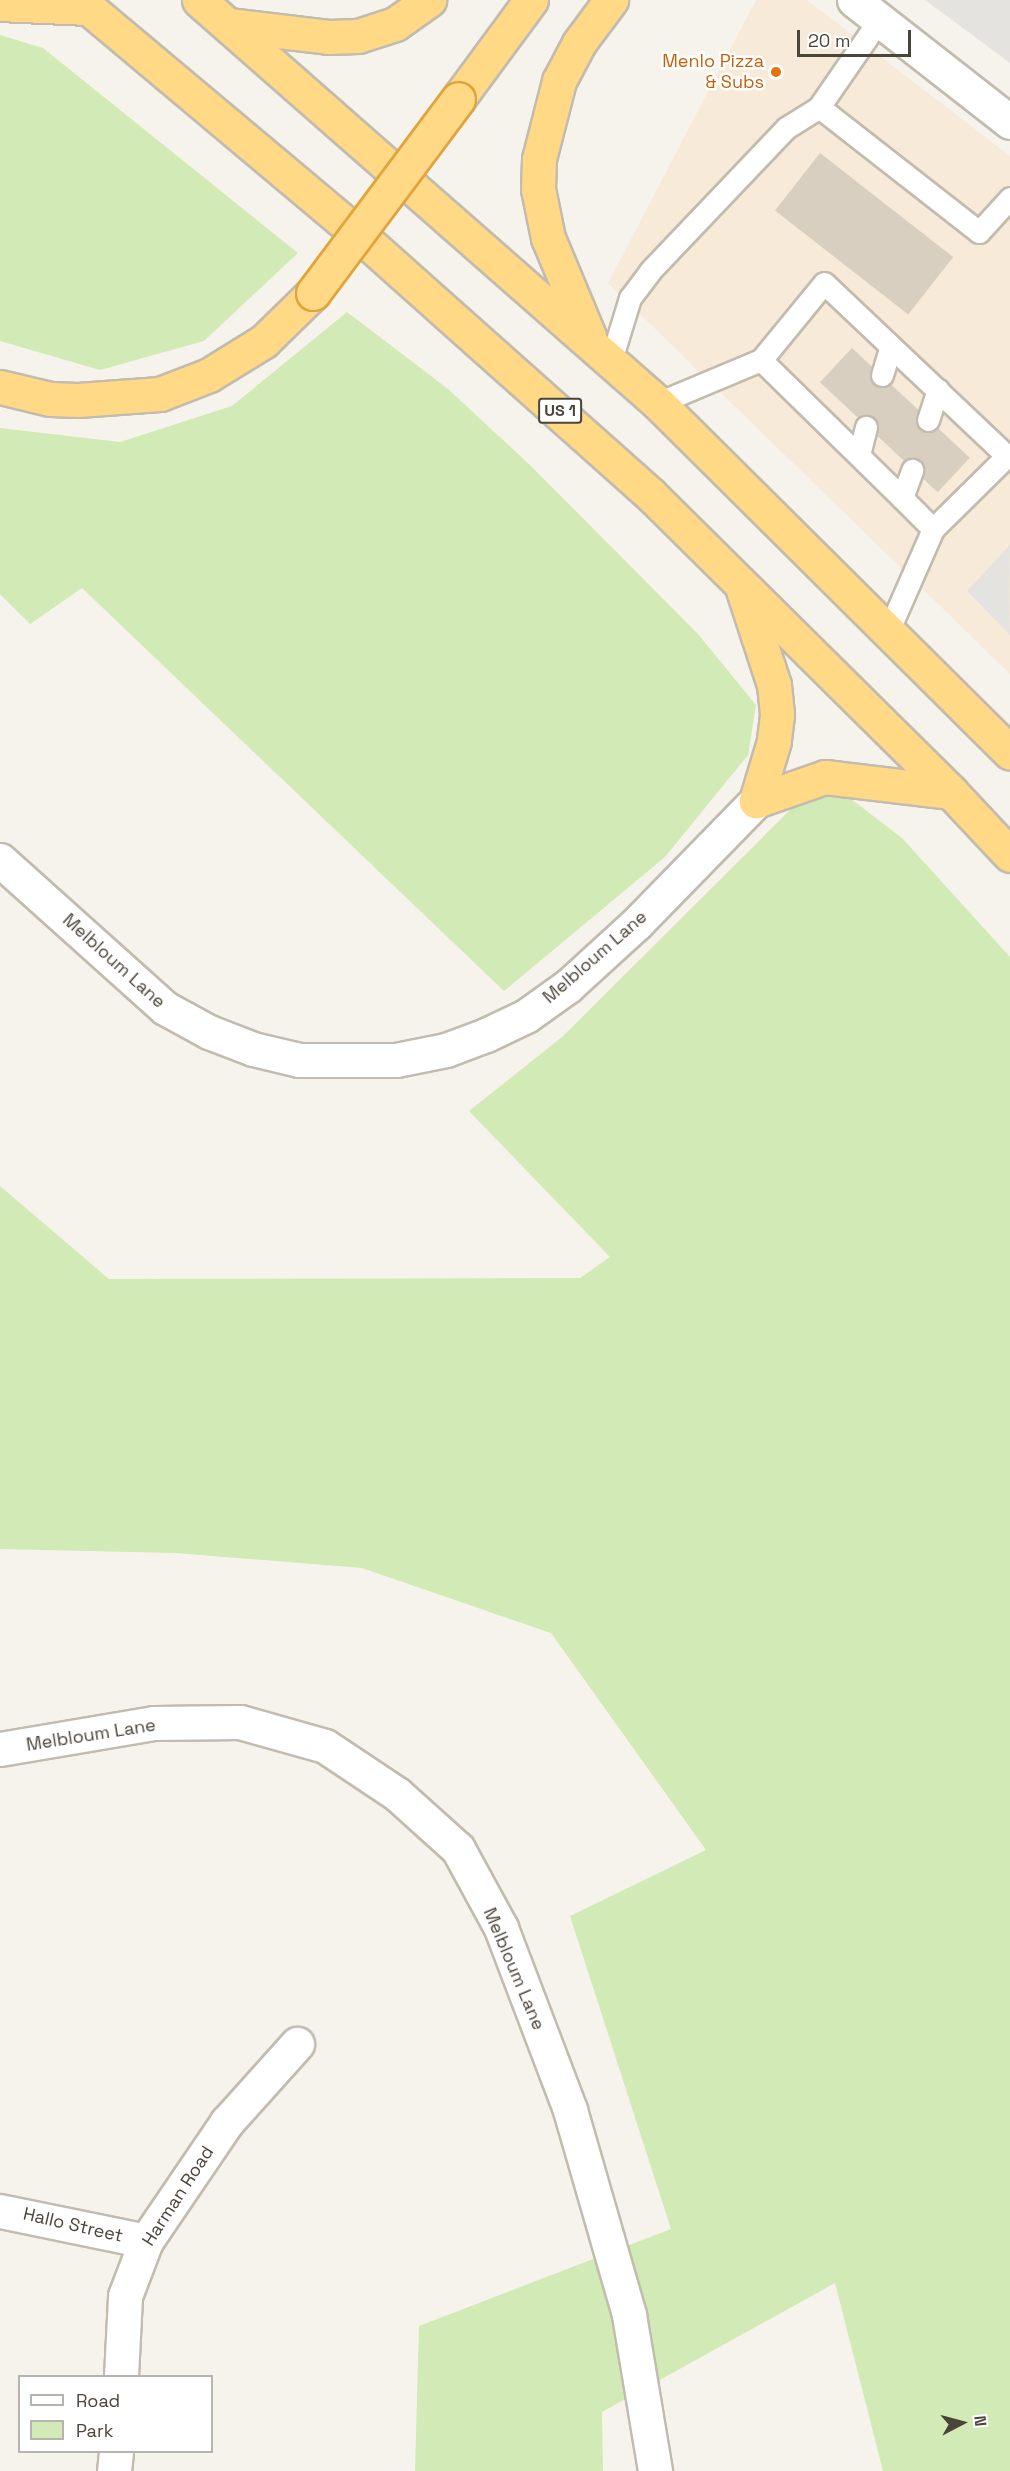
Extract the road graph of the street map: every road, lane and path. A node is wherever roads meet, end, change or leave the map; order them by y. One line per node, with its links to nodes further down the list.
1 (199, 0): 8 (highway)
2 (429, 0): 8 (highway)
3 (531, 0): 16 (highway, bridge)
4 (611, 0): 13 (highway)
5 (0, 4): 6 (highway)
6 (84, 4): 25 (highway, US 1)
7 (867, 10): 9 (lane); 10 (street)
8 (228, 25): 13 (highway)
9 (819, 107): 11 (lane); 13 (lane)
10 (1010, 122)
11 (1010, 198)
12 (891, 346): 14 (lane); 15 (lane); 17 (lane)
13 (601, 352): 18 (highway)
14 (760, 360): 18 (lane); 21 (lane)
15 (882, 375)
16 (0, 387)
17 (938, 390): 19 (lane); 24 (lane)
18 (658, 403): 26 (highway)
19 (928, 420)
20 (866, 427): 21 (lane)
21 (859, 455): 23 (lane)
22 (912, 470): 23 (lane)
23 (902, 498): 24 (lane)
24 (933, 529): 26 (lane)
25 (742, 585): 28 (highway, US 1); 29 (highway)
26 (890, 629): 27 (highway)
27 (1010, 753)
28 (951, 792): 29 (highway); 30 (highway, US 1)
29 (756, 801): 31 (street, Melbloum Lane)
30 (1010, 855)
31 (0, 860)
32 (0, 1749): 39 (street, Melbloum Lane)
33 (297, 2044): 35 (street, Harman Road)
34 (0, 2211): 35 (street, Hallo Street)
35 (146, 2241): 36 (street, Harman Road)
36 (121, 2375)
37 (116, 2453): 38 (street)
38 (114, 2471)
39 (655, 2471)

